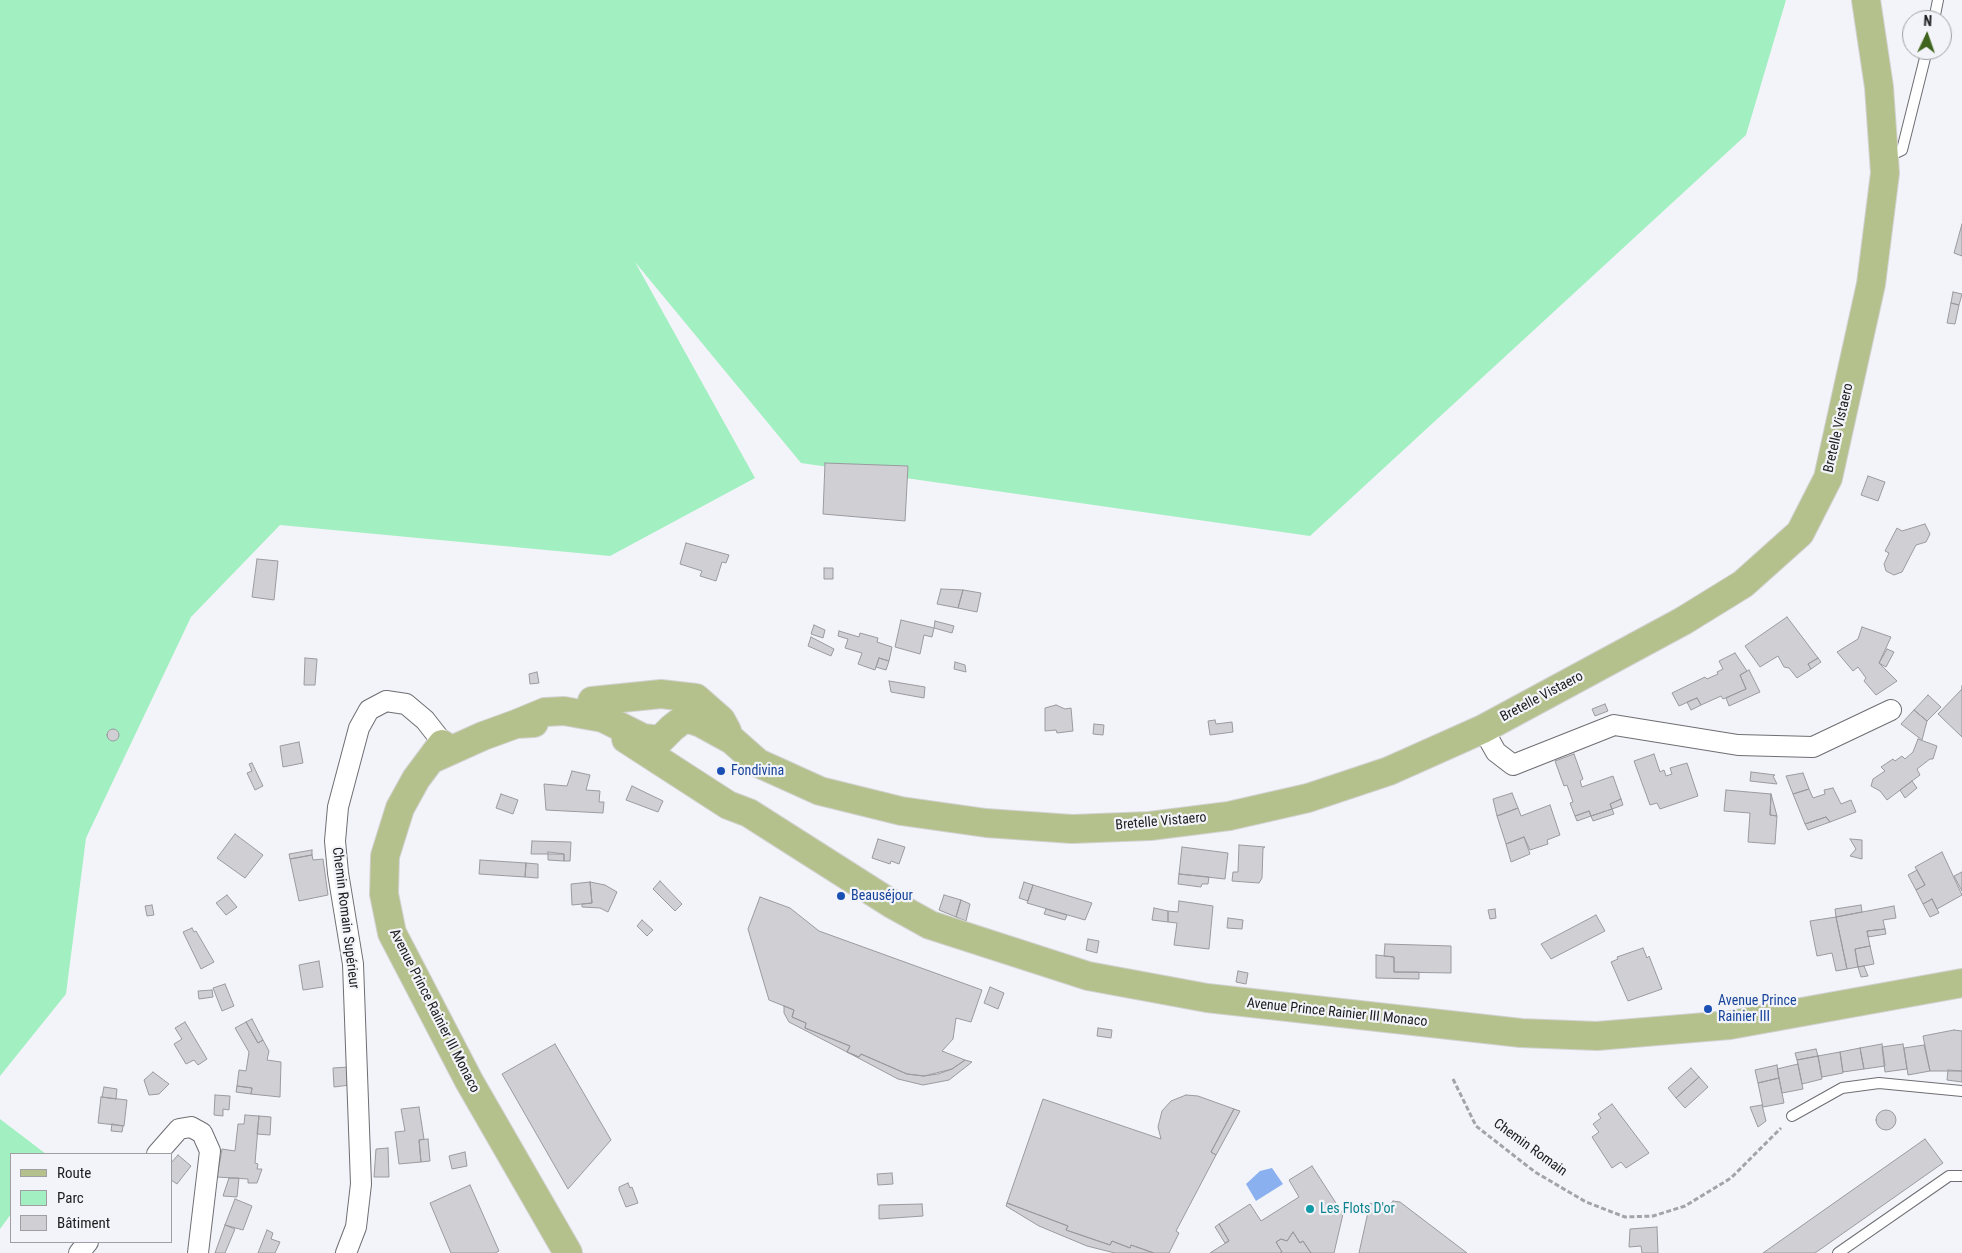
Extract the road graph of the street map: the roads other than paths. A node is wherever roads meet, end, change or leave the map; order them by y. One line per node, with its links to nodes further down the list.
1 (1866, 0): 3 (main road, Bretelle Vistaero)
2 (1924, 60): 3 (lane)
3 (1884, 159): 7 (main road, Bretelle Vistaero)
4 (661, 694): 5 (main road, Bretelle Vistaero); 8 (main road); 9 (main road, Bretelle Vistaero)
5 (592, 701): 8 (main road, Avenue Prince Rainier III Monaco); 10 (main road, Avenue Prince Rainier III Monaco)
6 (1891, 710): 7 (street)
7 (1483, 728): 9 (main road, Bretelle Vistaero)
8 (644, 737): 9 (main road, Bretelle Vistaero); 10 (main road, Avenue Prince Rainier III Monaco); 11 (main road, Avenue Prince Rainier III Monaco)
9 (732, 740)
10 (442, 751): 19 (street, Chemin Romain Supérieur); 20 (main road, Avenue Prince Rainier III Monaco)
11 (1962, 982)
12 (1962, 1092): 13 (lane)
13 (1792, 1116)
14 (158, 1153): 18 (street)
15 (1962, 1176): 21 (lane)
16 (87, 1243): 17 (street)
17 (79, 1253)
18 (198, 1253)
19 (346, 1253)
20 (568, 1253)
21 (1838, 1253)

